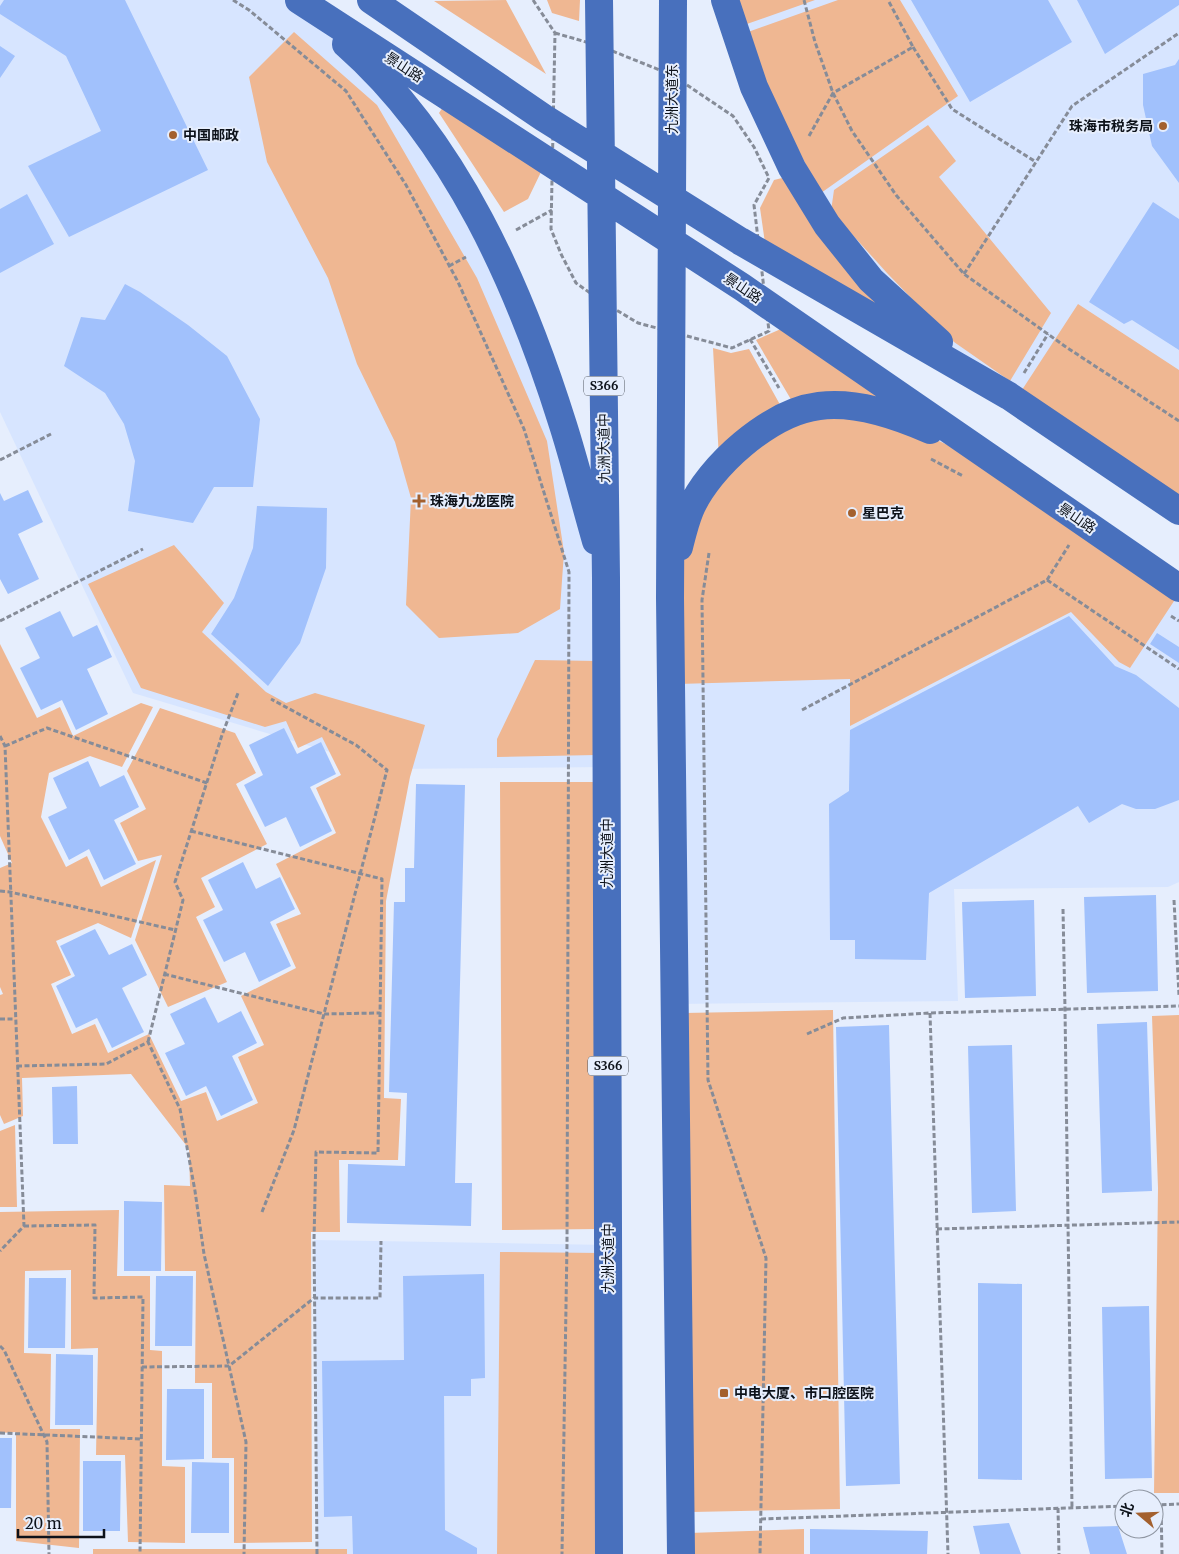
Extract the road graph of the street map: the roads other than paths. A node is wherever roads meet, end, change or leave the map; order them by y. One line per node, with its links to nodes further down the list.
1 (298, 0): 7 (main road, 景山路); 13 (main road)
2 (372, 0): 6 (main road)
3 (599, 0): 6 (main road, S366)
4 (673, 0): 8 (main road, 九洲大道东)
5 (725, 0): 10 (main road)
6 (601, 152): 7 (main road, 九洲大道中 / S366); 8 (main road)
7 (601, 194): 9 (main road, 景山路); 13 (main road, 九洲大道中 / S366)
8 (672, 198): 9 (main road); 10 (main road)
9 (672, 241): 11 (main road, 景山路); 15 (main road)
10 (1009, 396): 12 (main road)
11 (984, 454): 14 (main road, 景山路); 15 (main road)
12 (1179, 511)
13 (606, 578): 16 (main road, 九洲大道中 / S366)
14 (1179, 588)
15 (670, 598): 17 (main road)
16 (609, 1554)
17 (681, 1554)

